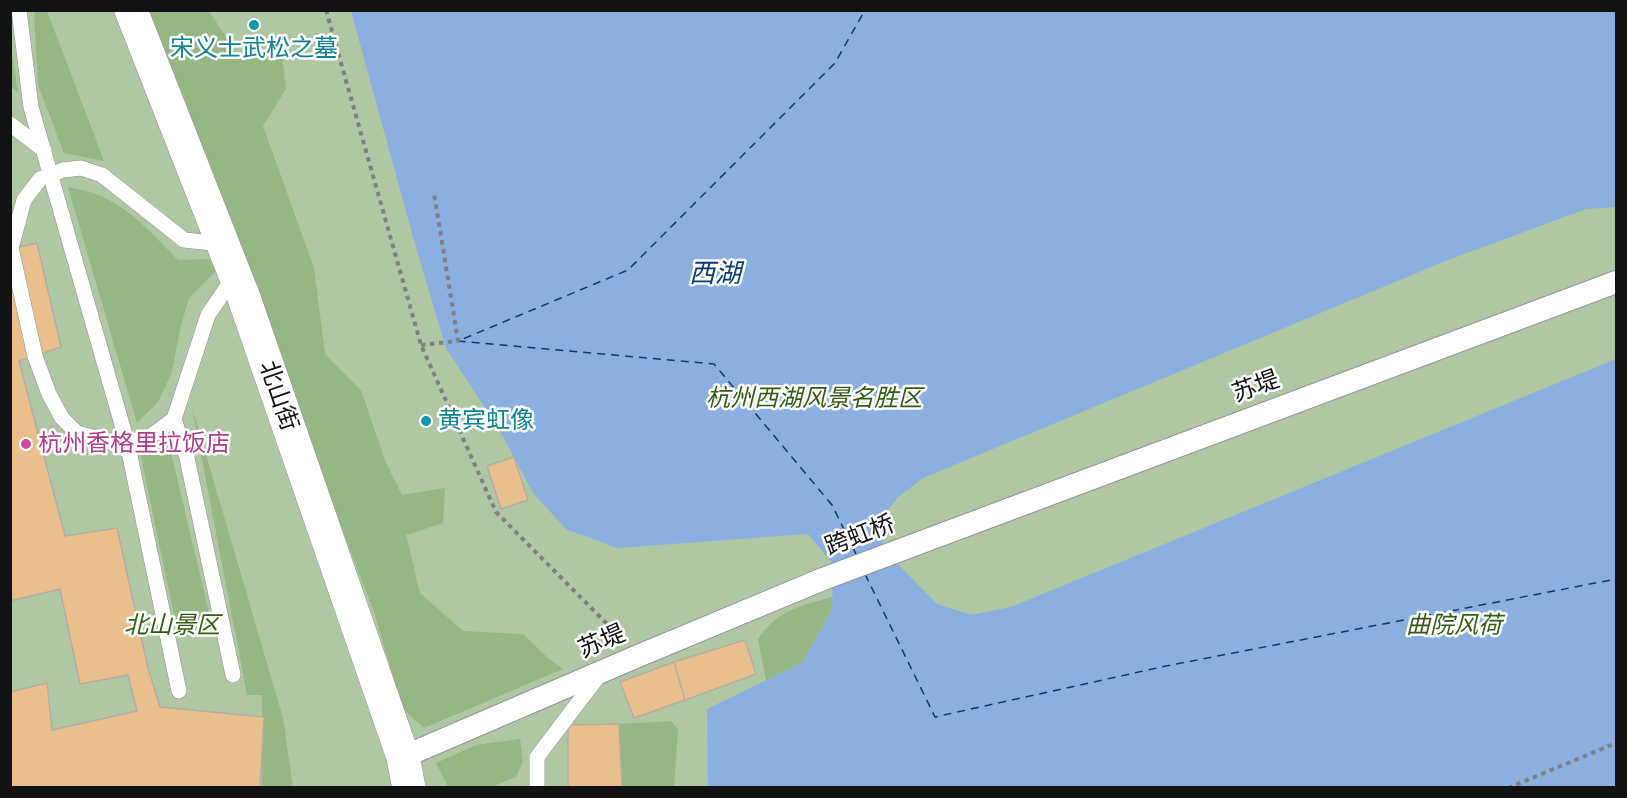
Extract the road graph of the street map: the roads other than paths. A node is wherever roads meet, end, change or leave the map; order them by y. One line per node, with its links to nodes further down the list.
1 (20, 10): 4 (lane)
2 (131, 10): 6 (main road, 北山街)
3 (10, 124): 4 (lane)
4 (44, 150): 5 (lane)
5 (51, 175): 6 (lane); 10 (lane); 10 (lane)
6 (223, 244): 7 (main road, 北山街)
7 (237, 280): 9 (lane); 16 (main road, 北山街)
8 (1617, 282): 11 (street, 苏堤)
9 (174, 419): 10 (lane); 14 (lane)
10 (127, 442): 15 (lane)
11 (915, 544): 12 (street, 跨虹桥)
12 (823, 579): 13 (street, 苏堤)
13 (602, 671): 16 (street, 苏堤); 17 (lane)
14 (233, 675)
15 (179, 692)
16 (406, 772)
17 (537, 788)

